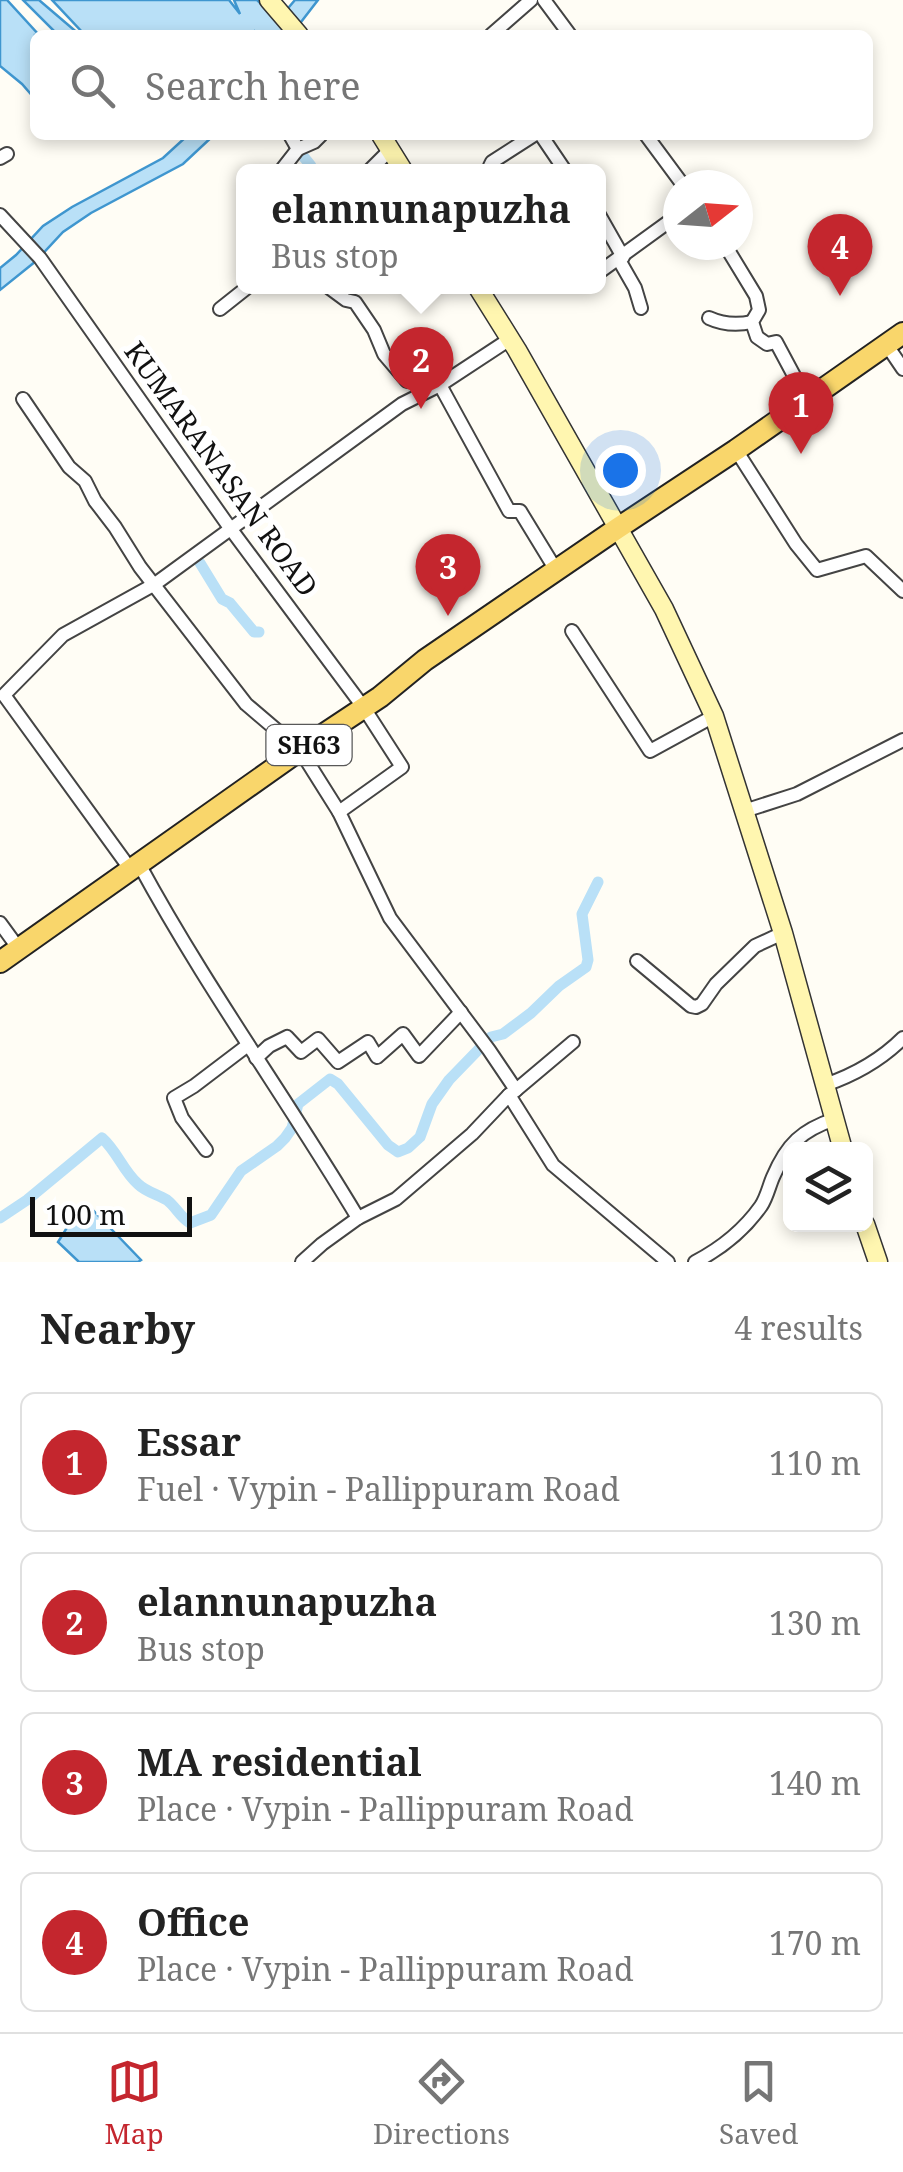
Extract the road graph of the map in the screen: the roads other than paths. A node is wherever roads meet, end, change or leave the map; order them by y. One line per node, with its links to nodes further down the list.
1 (531, 0): 5 (street)
2 (544, 0): 6 (street)
3 (274, 6): 4 (main road)
4 (295, 30)
5 (497, 30)
6 (566, 30)
7 (292, 140): 13 (street)
8 (316, 140): 13 (street)
9 (529, 140): 17 (street)
10 (542, 140): 18 (street)
11 (650, 140): 19 (street)
12 (386, 142): 15 (street); 16 (main road)
13 (297, 150): 14 (street)
14 (286, 164)
15 (373, 164)
16 (399, 164)
17 (491, 164)
18 (560, 164)
19 (672, 170)
20 (0, 215): 40 (street, KUMARANASAN ROAD)
21 (663, 226): 23 (street)
22 (606, 229): 23 (street)
23 (621, 258): 25 (street); 29 (street)
24 (734, 260): 32 (street)
25 (606, 268)
26 (239, 294): 30 (street)
27 (338, 294): 36 (street)
28 (482, 294): 33 (main road)
29 (641, 308)
30 (220, 309)
31 (709, 318): 32 (street)
32 (752, 322): 38 (street)
33 (510, 338): 36 (street); 41 (main road)
34 (894, 338): 35 (street); 38 (main road, SH63)
35 (903, 369)
36 (440, 386): 40 (street); 42 (street)
37 (23, 399): 43 (street)
38 (808, 400): 39 (main road, SH63)
39 (736, 450): 41 (main road, SH63); 44 (street)
40 (230, 528): 43 (street); 47 (street, KUMARANASAN ROAD)
41 (618, 528): 42 (main road, SH63); 48 (main road)
42 (556, 570): 47 (main road, SH63)
43 (156, 584): 46 (street); 50 (street)
44 (903, 591)
45 (572, 631): 48 (street)
46 (1, 695): 53 (street)
47 (364, 708): 50 (main road, SH63); 52 (street, KUMARANASAN ROAD)
48 (714, 716): 51 (main road)
49 (903, 740): 51 (street)
50 (300, 750): 52 (street); 53 (main road, SH63)
51 (744, 811): 55 (main road)
52 (339, 812): 59 (street)
53 (135, 867): 56 (main road, SH63); 62 (street)
54 (0, 923): 56 (street)
55 (783, 933): 57 (street); 63 (main road)
56 (19, 948): 58 (main road, SH63)
57 (638, 960)
58 (0, 962)
59 (461, 1012): 62 (street); 64 (street)
60 (903, 1038): 63 (street)
61 (573, 1042): 64 (street)
62 (252, 1052): 67 (street); 68 (street)
63 (825, 1085): 65 (main road)
64 (512, 1093): 68 (street); 71 (street)
65 (834, 1119): 66 (main road); 72 (street)
66 (841, 1142)
67 (206, 1150)
68 (358, 1218): 70 (street)
69 (868, 1232): 73 (main road)
70 (302, 1262)
71 (668, 1262)
72 (695, 1262)
73 (878, 1262)

